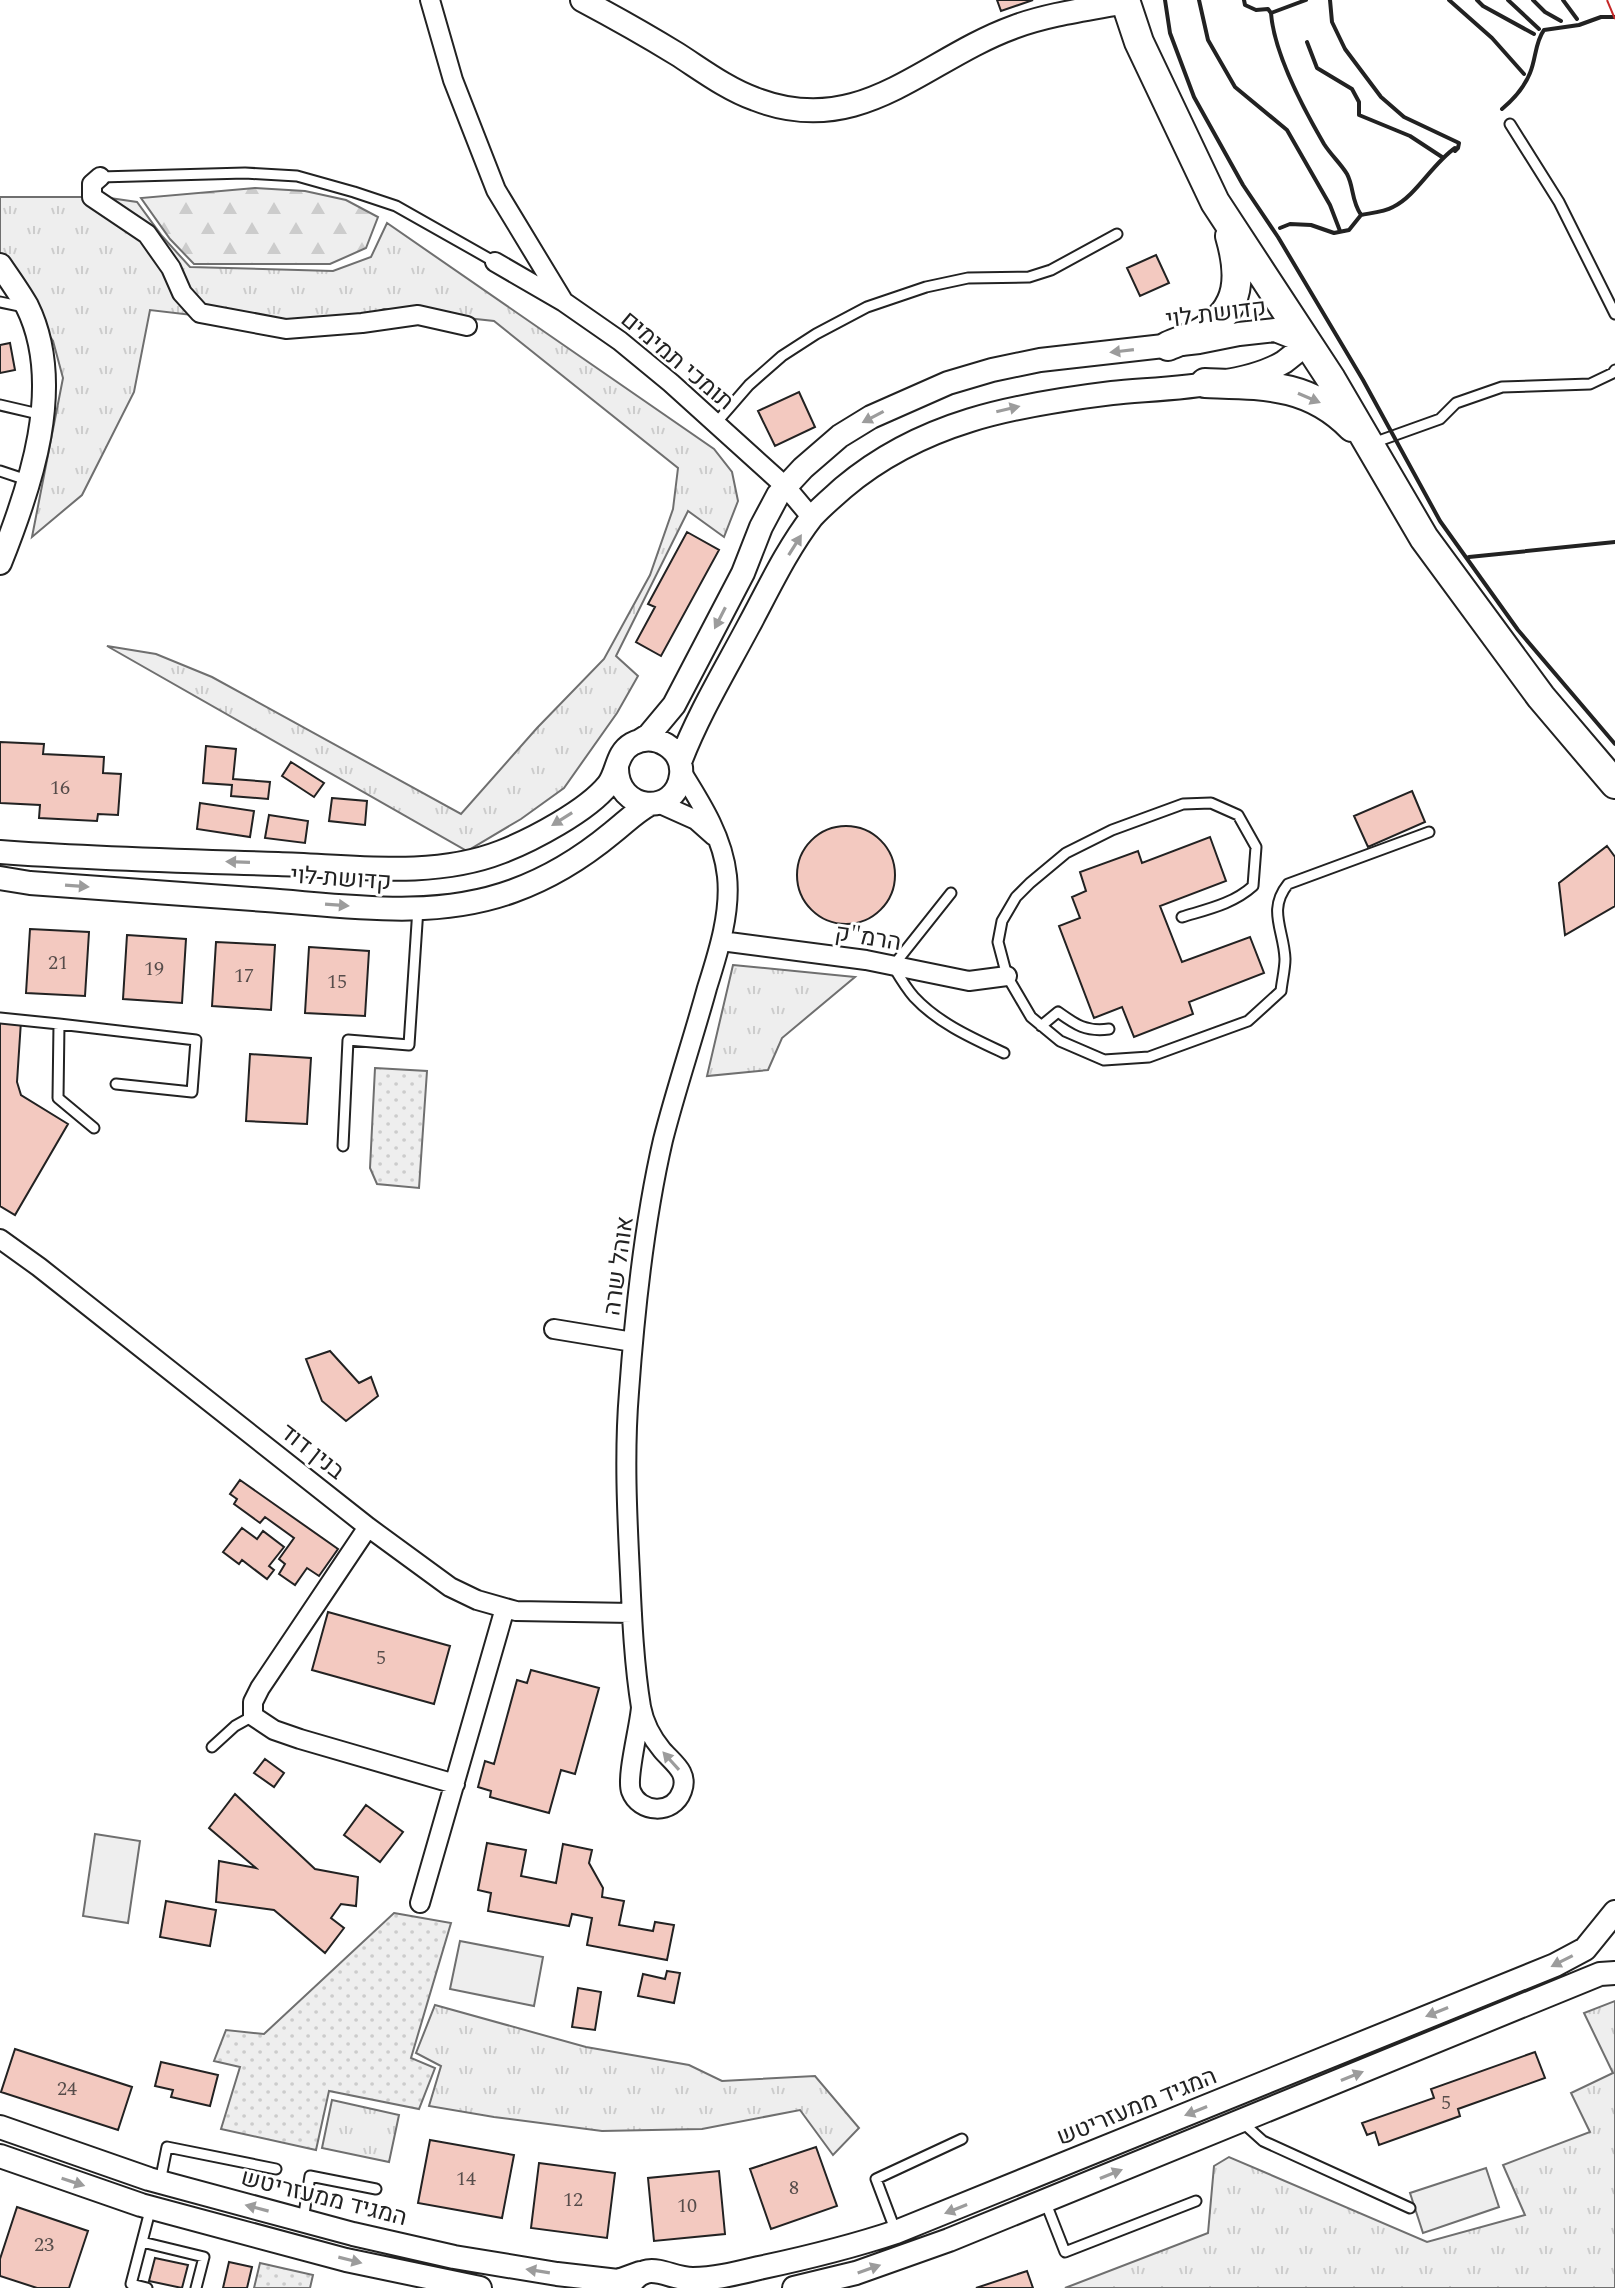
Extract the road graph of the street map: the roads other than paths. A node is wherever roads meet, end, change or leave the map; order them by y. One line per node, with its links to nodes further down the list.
1 (430, 0): 11 (street)
2 (582, 0): 3 (street)
3 (1126, 1): 6 (main road)
4 (1510, 124): 13 (lane)
5 (100, 177): 8 (lane); 14 (street)
6 (1224, 216): 15 (main road); 16 (main road)
7 (1117, 234): 21 (lane)
8 (495, 262): 11 (street, תומכי תמימים)
9 (0, 265): 12 (street)
10 (0, 302): 12 (lane)
11 (564, 302): 21 (street, תומכי תמימים)
12 (27, 308): 20 (street)
13 (1615, 314)
14 (467, 326)
15 (1308, 343): 16 (street, קדושת לוי); 18 (street); 22 (main road)
16 (1168, 346): 25 (street, קדושת לוי, one-way to 25)
17 (1615, 370): 22 (lane)
18 (1205, 383): 22 (main road, one-way to 22); 26 (street, one-way to 18)
19 (0, 405): 20 (lane)
20 (43, 415): 24 (street)
21 (716, 423): 25 (street, תומכי תמימים)
22 (1370, 444): 31 (main road)
23 (0, 471): 24 (lane)
24 (29, 480): 27 (street)
25 (786, 487): 26 (street, תומכי תמימים); 28 (street, קדושת לוי, one-way to 28)
26 (812, 518): 29 (street, one-way to 26)
27 (0, 563)
28 (641, 740): 29 (street); 30 (street)
29 (681, 766): 32 (street); 34 (street, אוהל שרה)
30 (617, 767): 32 (street); 35 (street, קדושת לוי, one-way to 35)
31 (1615, 784)
32 (654, 803): 34 (street); 38 (street, קדושת לוי)
33 (1429, 832): 45 (lane)
34 (718, 841): 40 (street, אוהל שרה)
35 (0, 852)
36 (0, 878): 38 (street, קדושת לוי, one-way to 38)
37 (951, 893): 41 (lane)
38 (418, 908): 50 (lane)
39 (1182, 917): 42 (lane)
40 (721, 941): 41 (street, הרמ"ק); 53 (street, אוהל שרה)
41 (893, 966): 42 (street, הרמ"ק); 47 (lane)
42 (1007, 976): 45 (lane)
43 (0, 1018): 44 (lane)
44 (59, 1024): 48 (lane); 49 (lane)
45 (1041, 1026): 46 (lane)
46 (1109, 1029)
47 (1004, 1053)
48 (116, 1084)
49 (94, 1128)
50 (343, 1146)
51 (0, 1239): 54 (street, בנין דוד)
52 (554, 1329): 53 (street)
53 (633, 1342): 56 (street, אוהל שרה)
54 (368, 1527): 55 (street, בנין דוד); 58 (street)
55 (505, 1608): 56 (street, בנין דוד); 60 (street)
56 (632, 1613): 57 (street, אוהל שרה)
57 (641, 1707): 57 (street, אוהל שרה, one-way to 57)
58 (253, 1716): 59 (lane); 60 (street)
59 (212, 1747)
60 (455, 1784): 61 (street)
61 (420, 1903)
62 (1610, 1919): 63 (street); 77 (street, המגיד ממעזריטש, one-way to 77)
63 (1615, 1966)
64 (1615, 1973): 65 (street, one-way to 64)
65 (1241, 2121): 72 (street, one-way to 65); 75 (lane)
66 (0, 2127): 70 (street, המגיד ממעזריטש)
67 (962, 2139): 77 (lane)
68 (0, 2156): 74 (street, one-way to 74)
69 (276, 2169): 70 (lane)
70 (160, 2182): 76 (street, המגיד ממעזריטש, one-way to 70)
71 (376, 2189): 76 (lane)
72 (1045, 2201): 73 (lane); 84 (street, one-way to 72)
73 (1196, 2201)
74 (151, 2207): 78 (lane); 83 (street, one-way to 83)
75 (1410, 2208)
76 (303, 2220): 79 (street, המגיד ממעזריטש, one-way to 76)
77 (896, 2232): 80 (street, המגיד ממעזריטש)
78 (142, 2242): 81 (lane); 82 (lane)
79 (635, 2280): 80 (street, המגיד ממעזריטש)
80 (674, 2281)
81 (147, 2288)
82 (196, 2288)
83 (480, 2288)
84 (794, 2288)

